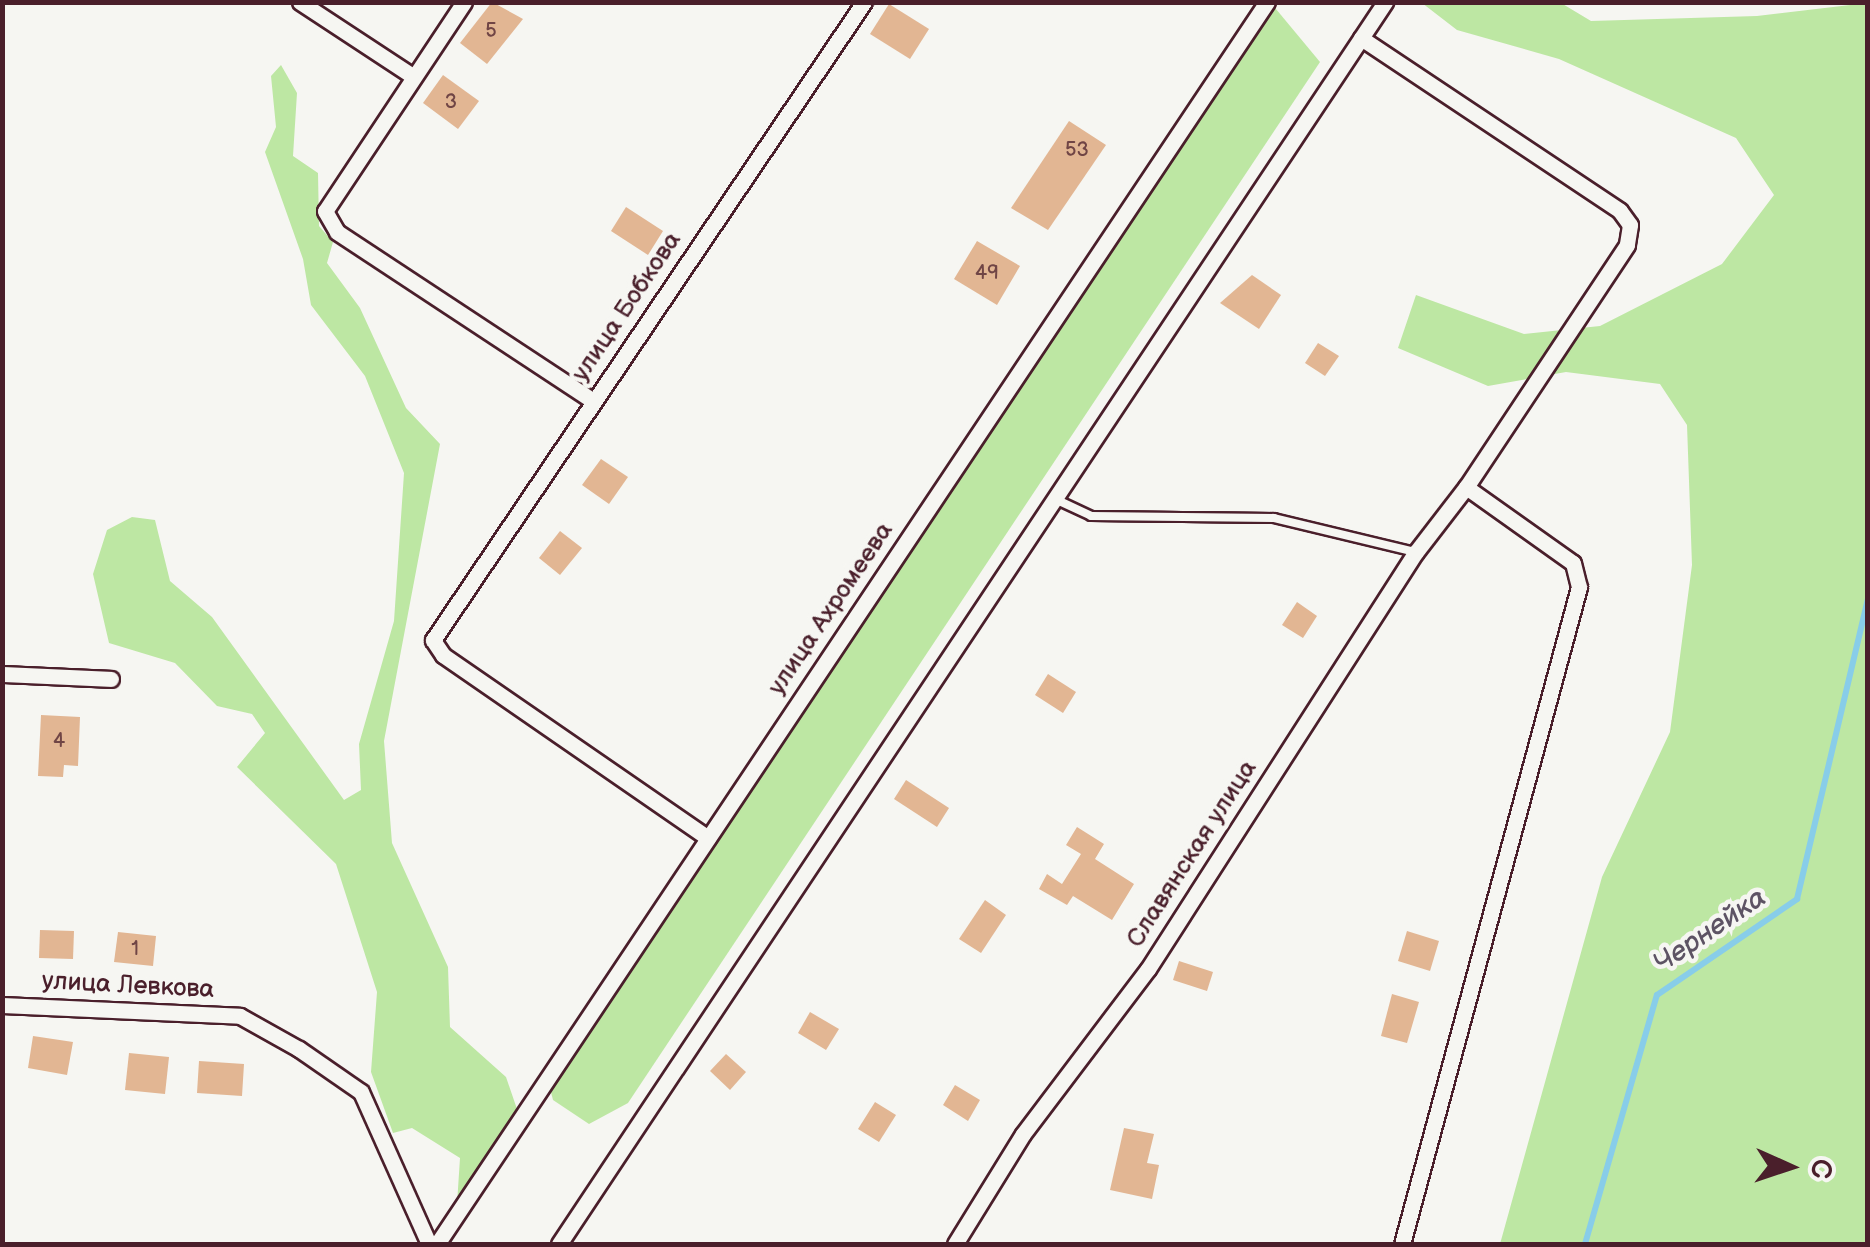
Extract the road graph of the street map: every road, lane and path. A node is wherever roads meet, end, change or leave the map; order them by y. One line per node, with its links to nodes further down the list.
1 (300, 2): 7 (street)
2 (464, 2): 7 (street)
3 (864, 2): 8 (street, улица Бобкова)
4 (1267, 2): 14 (street, улица Ахромеева)
5 (1385, 2): 6 (street)
6 (1362, 38): 9 (street, Славянская улица); 10 (street)
7 (414, 77): 8 (street)
8 (592, 401): 14 (street, улица Бобкова)
9 (1466, 487): 11 (street, Славянская улица); 19 (street)
10 (1054, 499): 11 (lane); 17 (street)
11 (1416, 552): 18 (street, Славянская улица)
12 (2, 674): 13 (street)
13 (110, 679)
14 (708, 838): 16 (street, улица Ахромеева)
15 (2, 1005): 16 (street, улица Левкова)
16 (433, 1244)
17 (559, 1244)
18 (955, 1244)
19 (1402, 1244)

